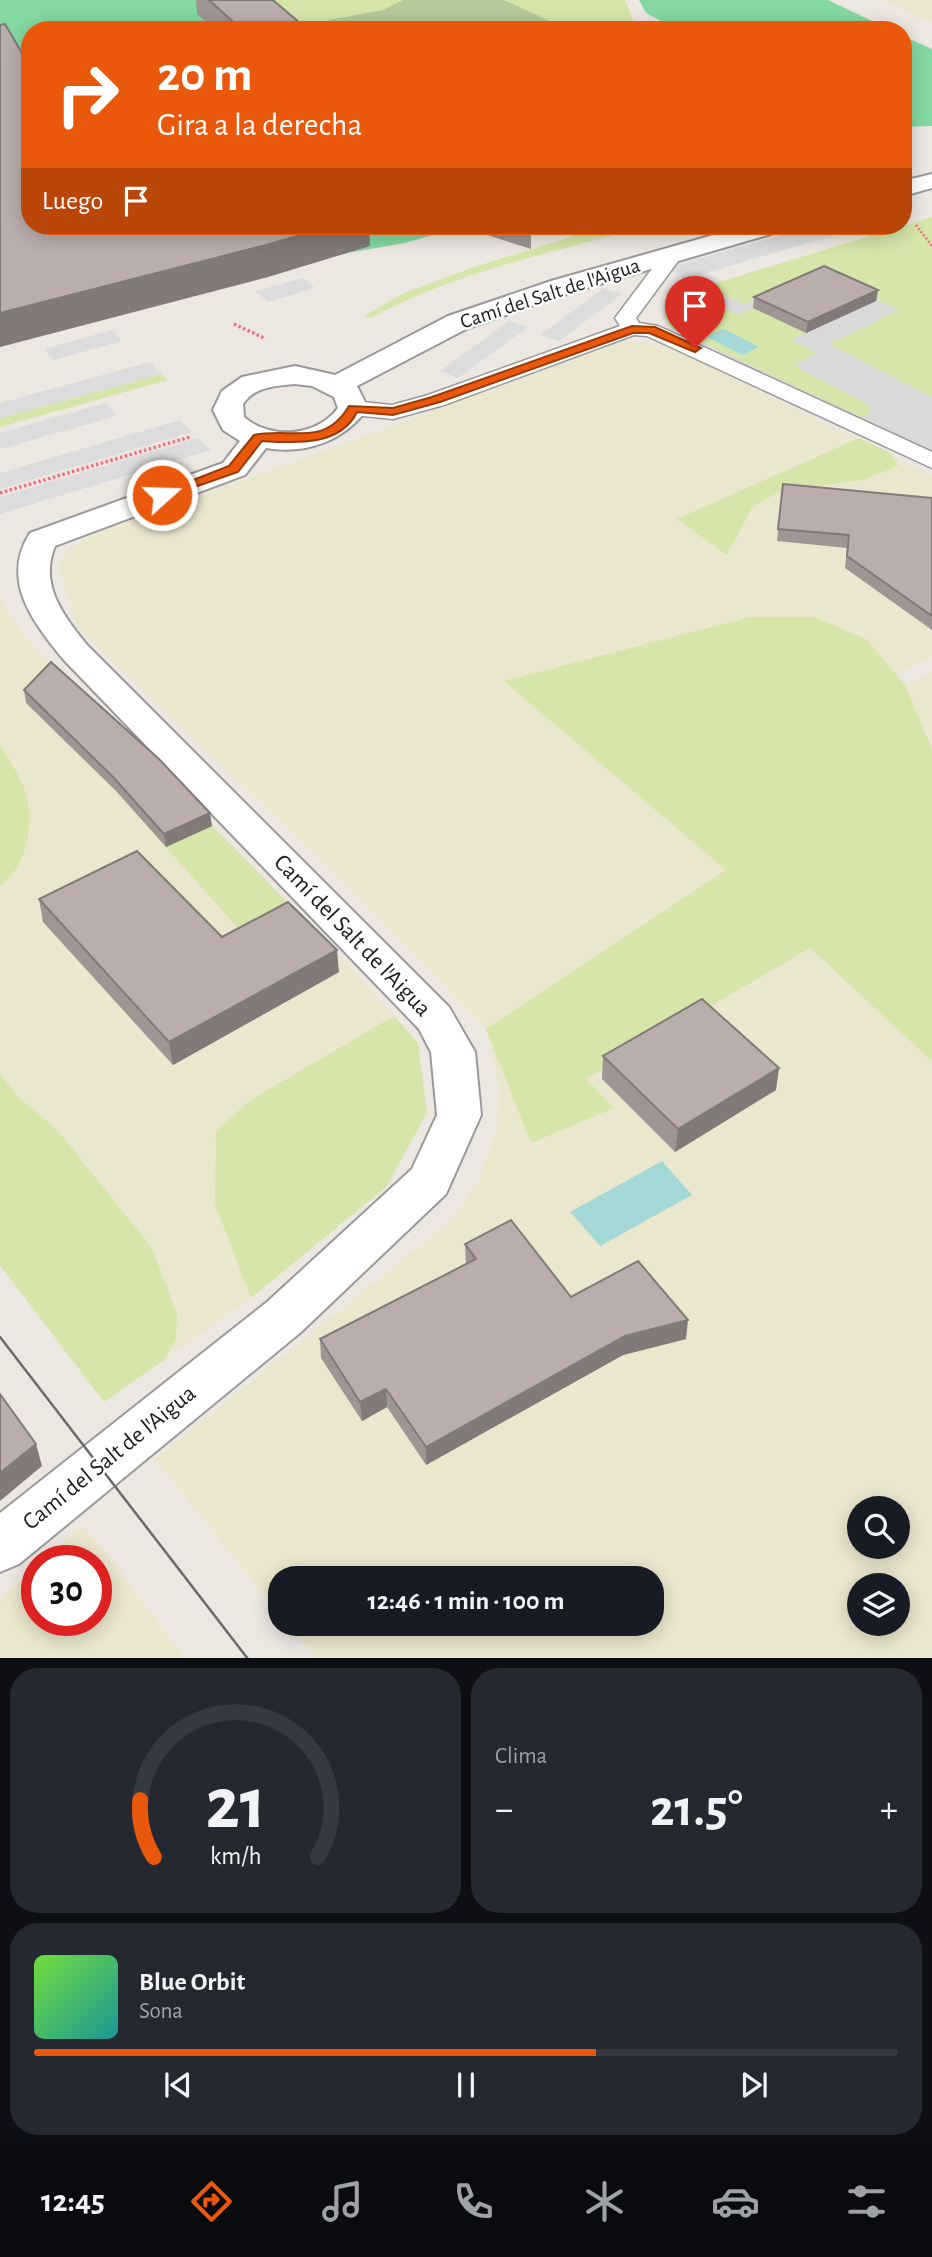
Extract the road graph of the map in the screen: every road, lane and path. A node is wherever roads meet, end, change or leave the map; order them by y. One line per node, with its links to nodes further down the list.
1 (932, 181): 2 (street)
2 (912, 187)
3 (914, 223): 5 (path)
4 (739, 235): 6 (street, Camí del Salt de l'Aigua)
5 (932, 246)
6 (674, 253): 7 (lane); 8 (street, Camí del Salt de l'Aigua)
7 (632, 329): 8 (lane); 10 (lane)
8 (346, 397): 9 (street, Camí del Salt de l'Aigua); 9 (street)
9 (259, 437): 11 (street, Camí del Salt de l'Aigua)
10 (932, 461)
11 (0, 1546)

